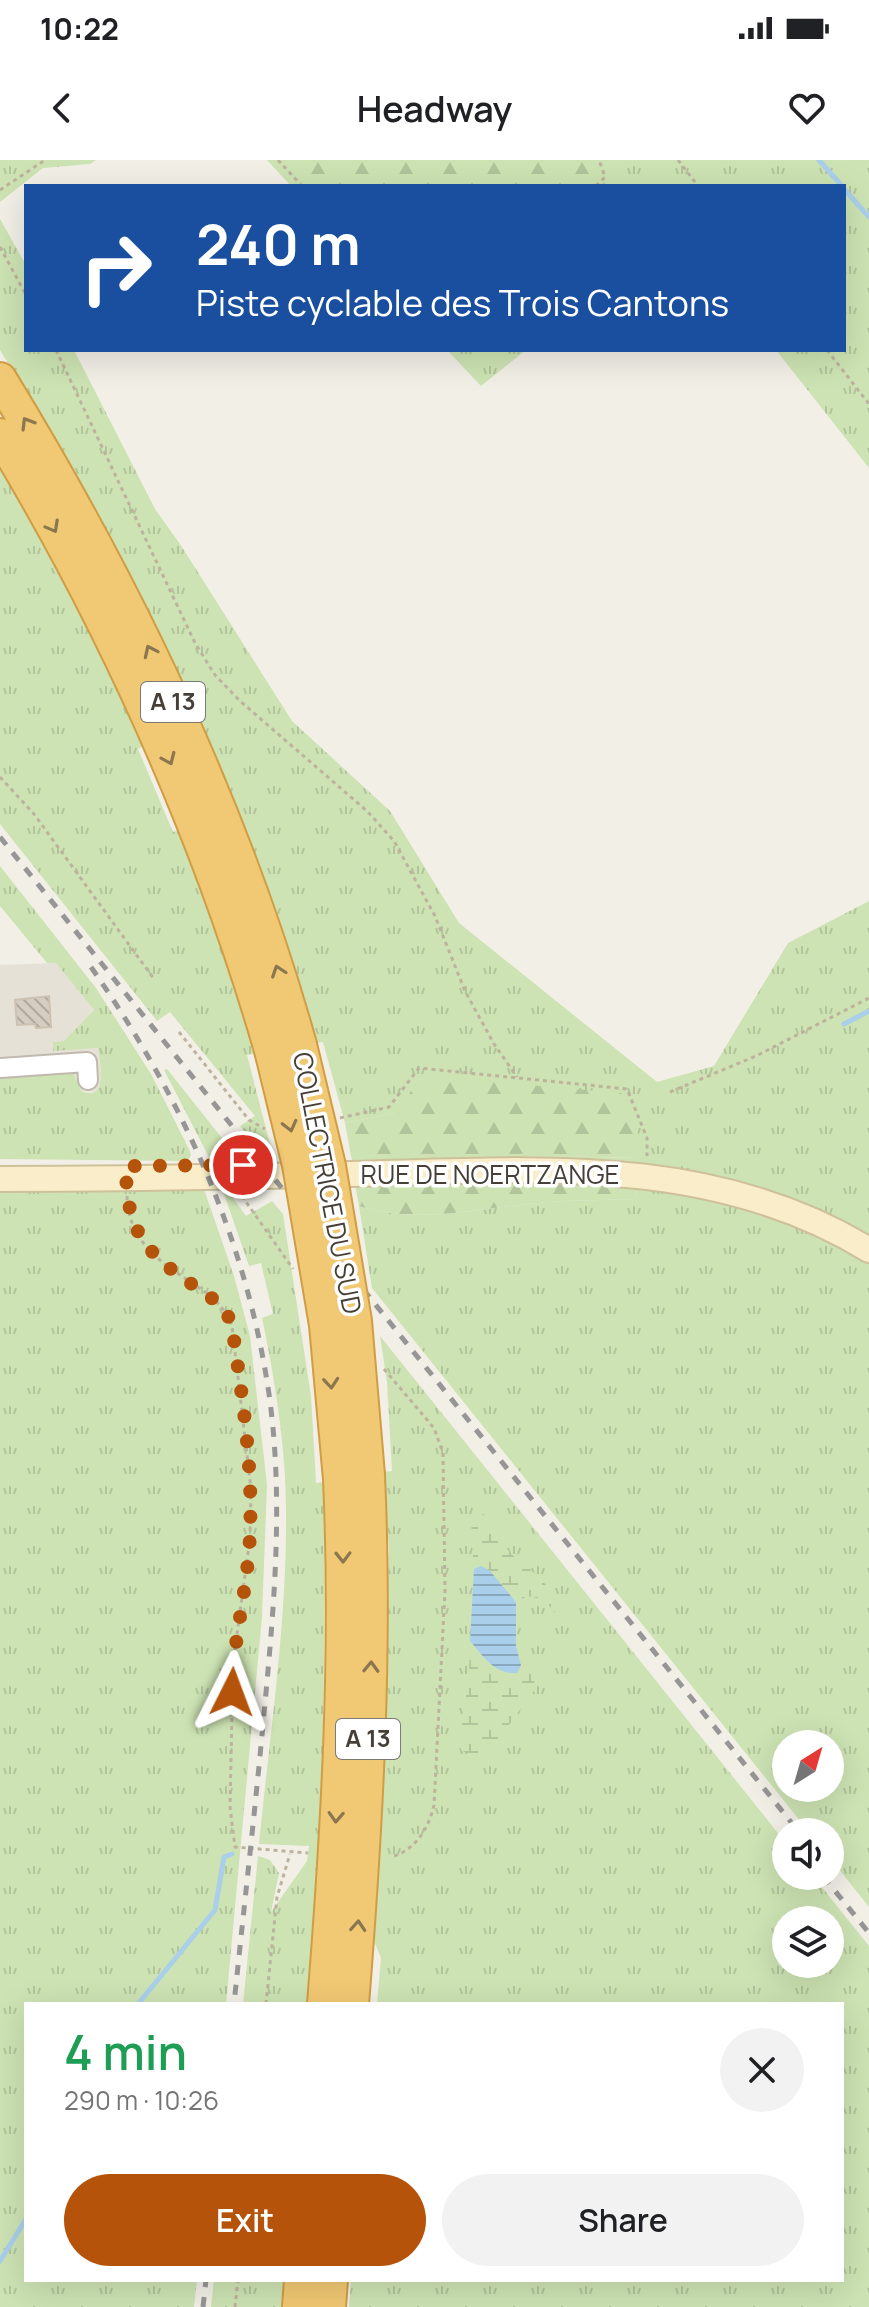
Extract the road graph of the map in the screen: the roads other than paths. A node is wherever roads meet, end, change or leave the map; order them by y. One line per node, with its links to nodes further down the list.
1 (0, 379): 3 (highway, COLLECTRICE DU SUD / A 13, one-way to 1)
2 (0, 435): 3 (highway, COLLECTRICE DU SUD / A 13, one-way to 3)
3 (286, 1048): 8 (highway, COLLECTRICE DU SUD / A 13, bridge)
4 (0, 1068): 5 (street)
5 (88, 1080)
6 (0, 1179): 7 (main road, RUE DE NOERTZANGE)
7 (869, 1250)
8 (354, 1477): 9 (highway, COLLECTRICE DU SUD / A 13, one-way to 9); 10 (highway, COLLECTRICE DU SUD / A 13, one-way to 8)
9 (324, 2002)
10 (352, 2002)
11 (301, 2282): 13 (highway)
12 (331, 2282): 14 (highway)
13 (299, 2307)
14 (329, 2307)

